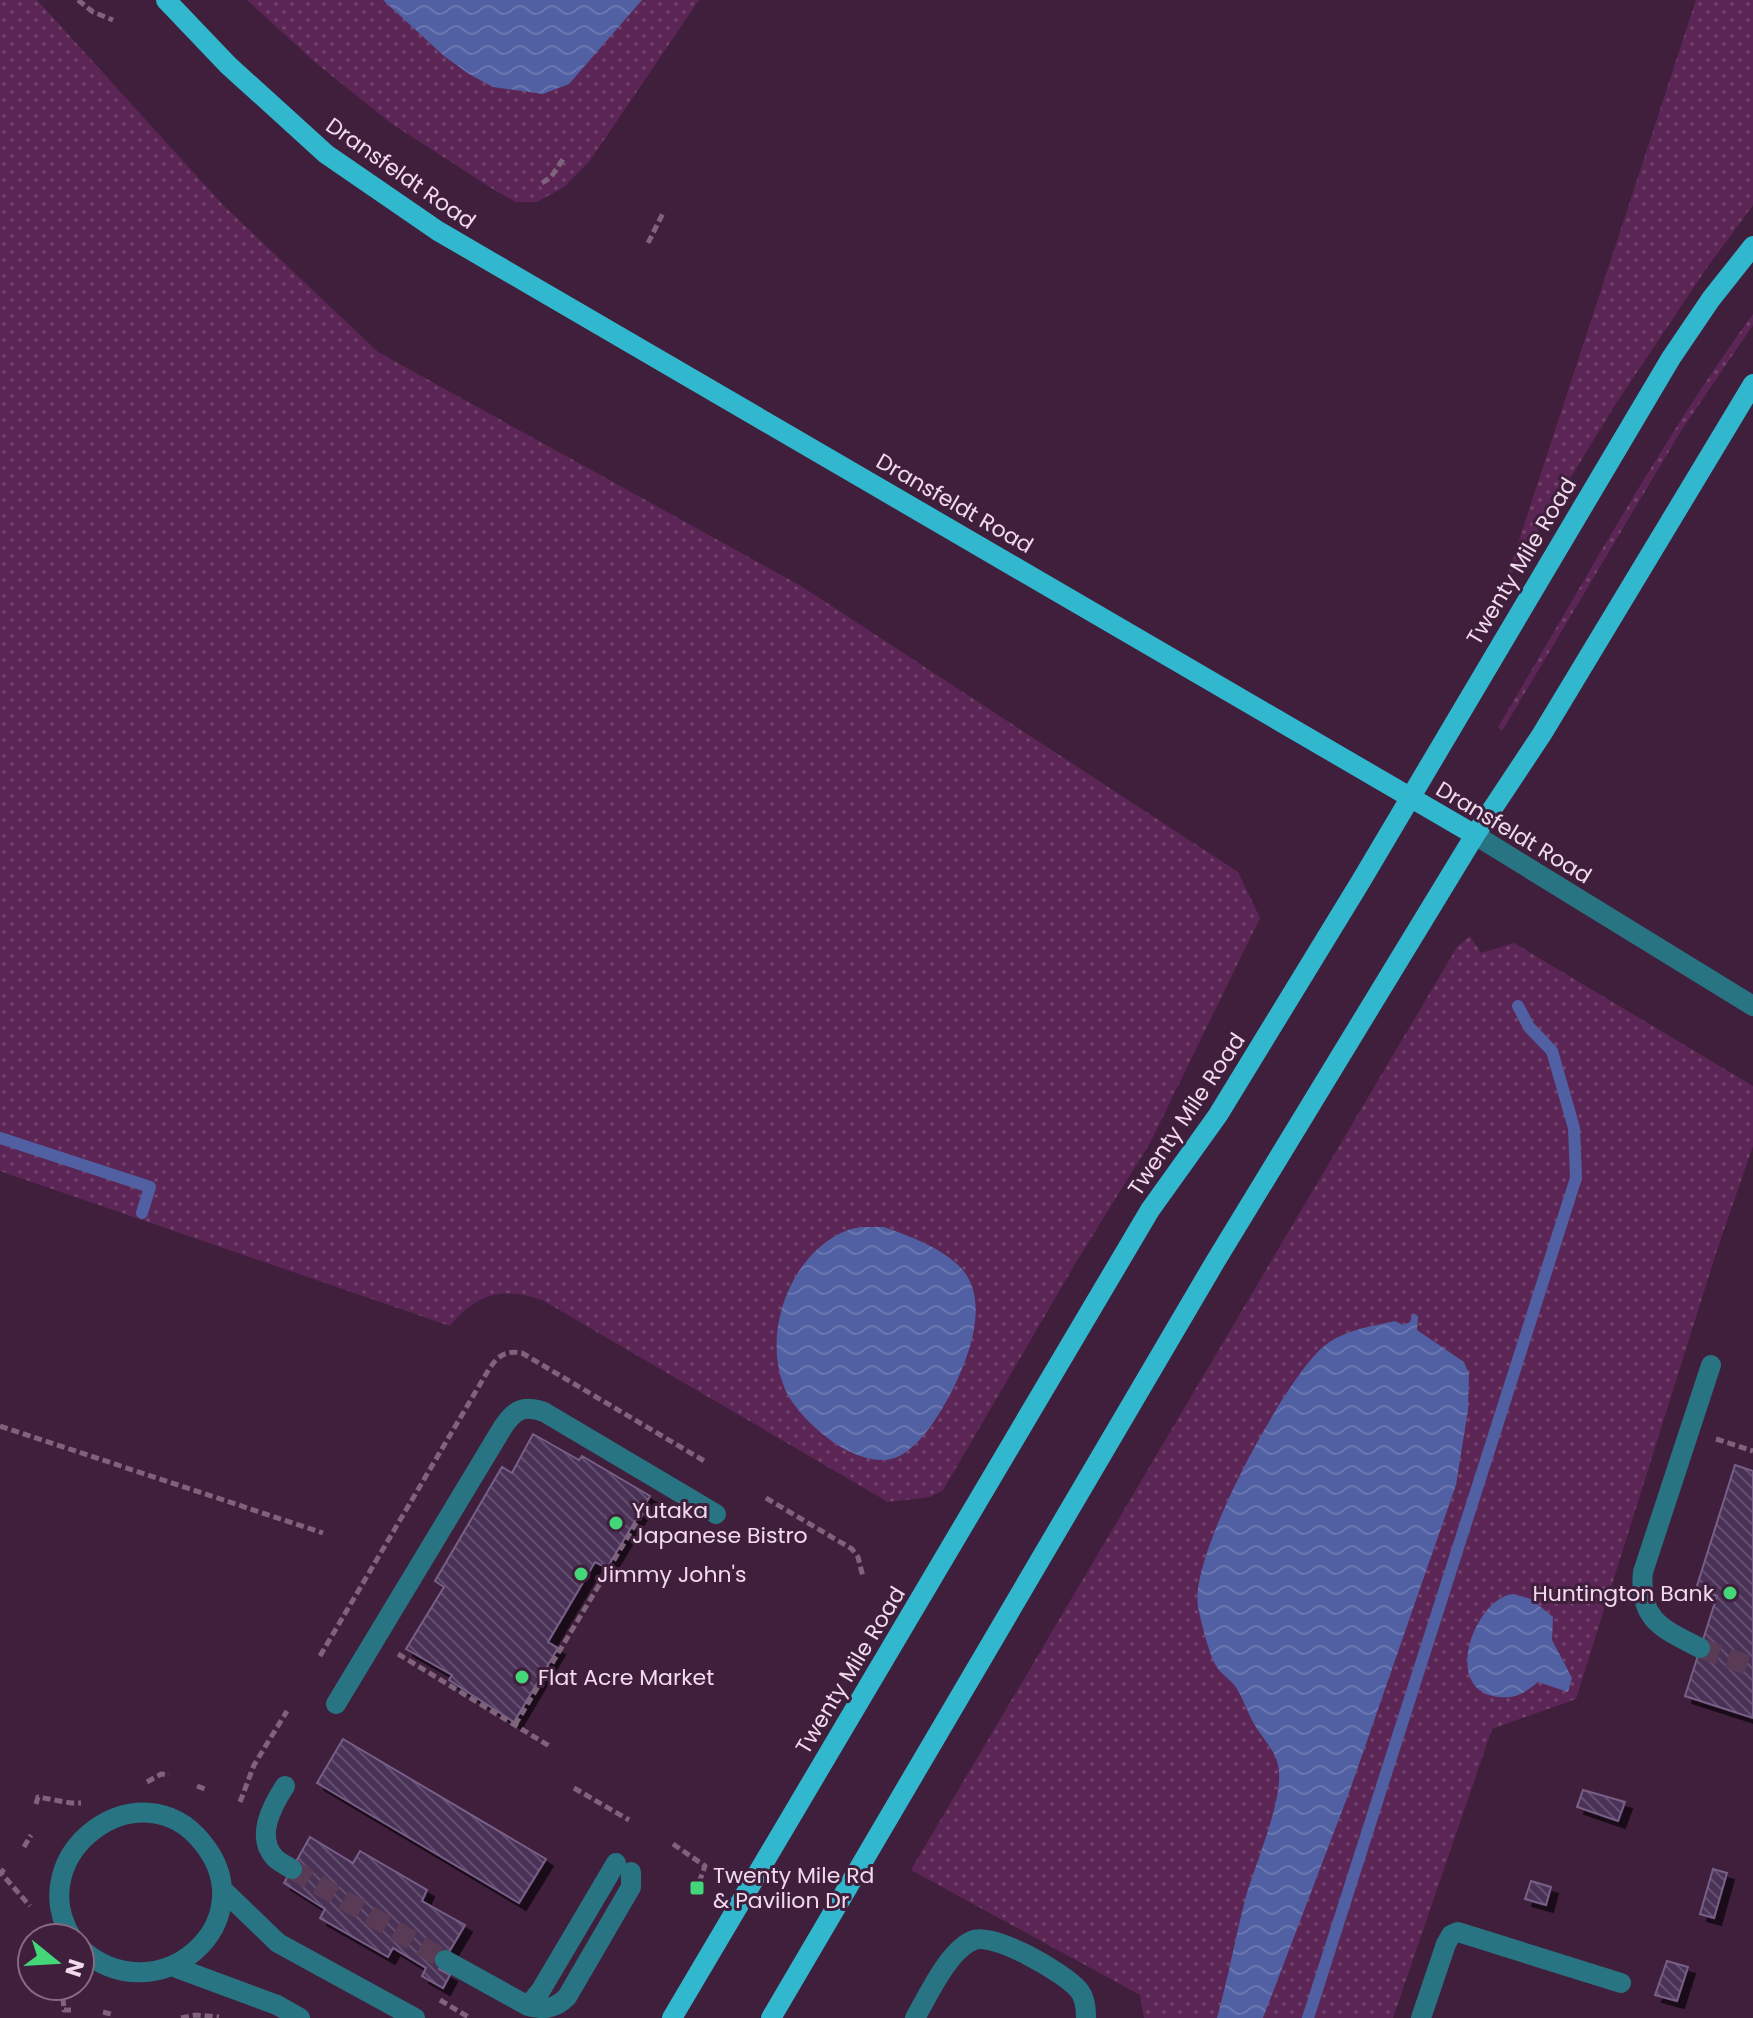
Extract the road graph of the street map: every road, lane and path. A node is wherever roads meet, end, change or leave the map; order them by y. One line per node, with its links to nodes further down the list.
1 (78, 0): 3 (path)
2 (166, 0): 10 (main road, Dransfeldt Road)
3 (113, 20)
4 (565, 156): 5 (path)
5 (542, 183)
6 (663, 213): 7 (path)
7 (648, 243)
8 (1753, 246): 10 (main road, Twenty Mile Road)
9 (1753, 384): 11 (main road)
10 (1410, 797): 11 (main road, Dransfeldt Road); 58 (main road, Twenty Mile Road)
11 (1475, 835): 12 (street, Dransfeldt Road); 59 (main road)
12 (1753, 1006)
13 (1711, 1365): 23 (street)
14 (0, 1426): 20 (path)
15 (1711, 1437): 16 (path)
16 (1753, 1451)
17 (654, 1494): 26 (path)
18 (766, 1498): 21 (path)
19 (716, 1514): 24 (street)
20 (323, 1533)
21 (863, 1577)
22 (386, 1647): 26 (path)
23 (1700, 1648)
24 (336, 1704)
25 (287, 1711): 32 (path)
26 (515, 1725): 27 (path)
27 (551, 1747)
28 (197, 1786): 31 (path)
29 (285, 1786): 38 (street)
30 (574, 1788): 33 (path)
31 (205, 1789)
32 (238, 1816)
33 (629, 1820)
34 (31, 1835): 36 (path)
35 (673, 1844): 40 (path)
36 (24, 1847)
37 (624, 1867): 44 (street)
38 (292, 1869)
39 (2, 1871): 42 (path)
40 (697, 1888)
41 (222, 1889): 43 (street); 46 (street); 56 (street)
42 (37, 1916)
43 (64, 1922)
44 (445, 1960)
45 (96, 1961): 46 (street)
46 (177, 1968): 55 (street)
47 (1621, 1983): 62 (street)
48 (434, 1996): 57 (path)
49 (63, 2002): 50 (path)
50 (71, 2010)
51 (103, 2012): 52 (path)
52 (114, 2015)
53 (181, 2018): 54 (path)
54 (223, 2018)
55 (300, 2018)
56 (415, 2018)
57 (470, 2018)
58 (672, 2018)
59 (771, 2018)
60 (915, 2018): 61 (street)
61 (1086, 2018)
62 (1421, 2018)

